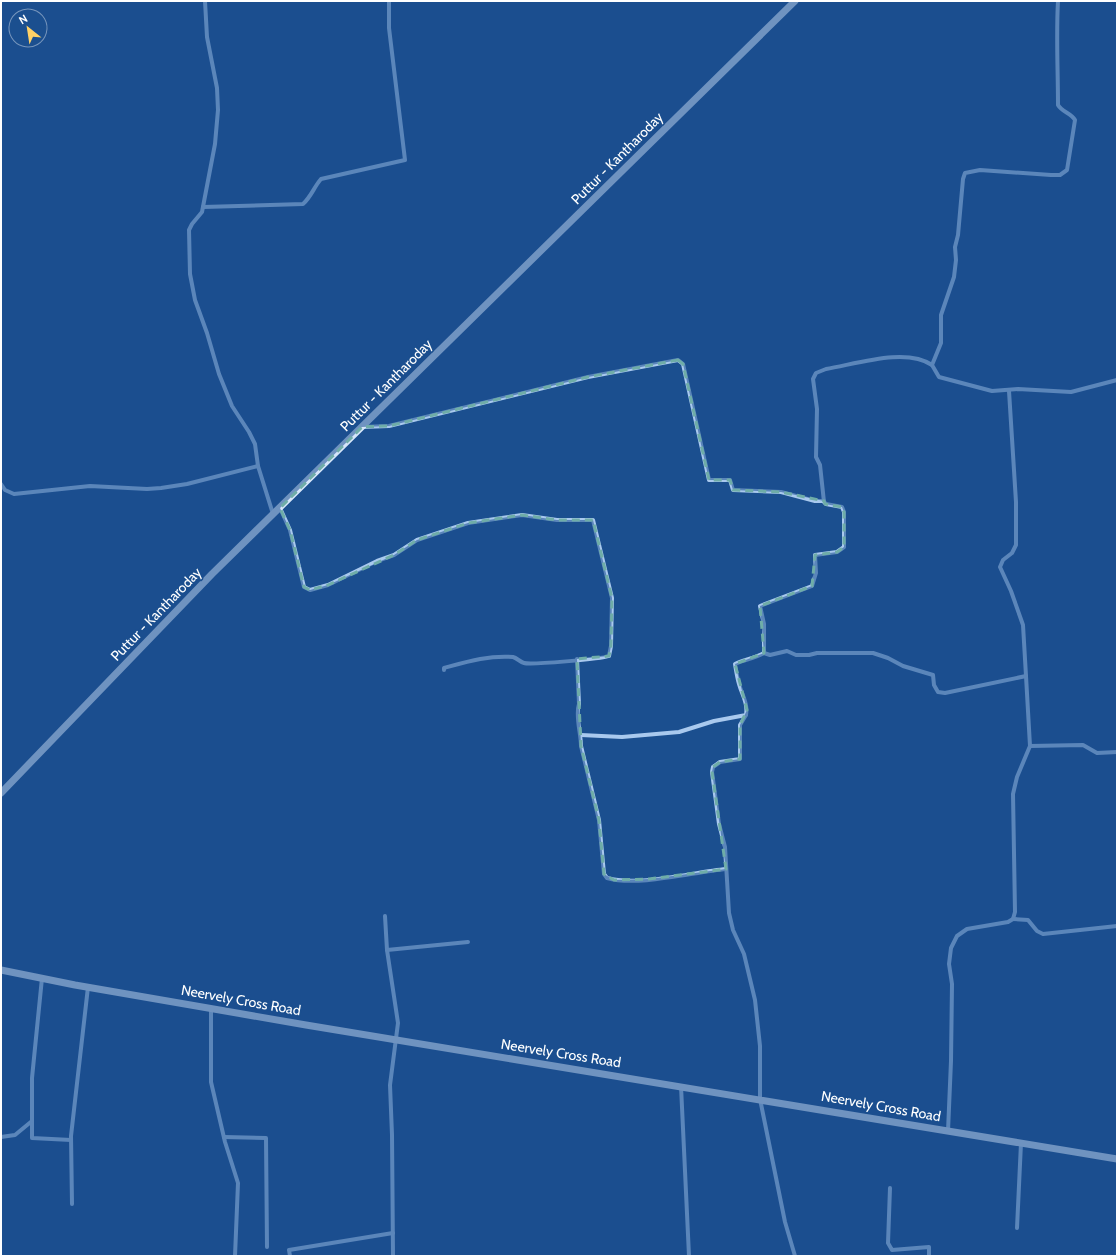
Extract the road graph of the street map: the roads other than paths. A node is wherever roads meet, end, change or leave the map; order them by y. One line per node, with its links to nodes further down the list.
1 (205, 1): 5 (street)
2 (389, 1): 5 (street)
3 (794, 1): 9 (street, Puttur - Kantharoday)
4 (1058, 1): 6 (street)
5 (203, 207): 10 (street)
6 (932, 365): 8 (street); 12 (street)
7 (1117, 380): 8 (street)
8 (1009, 391): 18 (street)
9 (362, 427): 12 (street); 13 (street, Puttur - Kantharoday)
10 (258, 466): 11 (street); 14 (street)
11 (1, 484)
12 (824, 501): 15 (street)
13 (280, 508): 14 (street, Puttur - Kantharoday); 16 (street)
14 (273, 515): 23 (street, Puttur - Kantharoday)
15 (764, 653): 18 (street); 19 (street)
16 (577, 659): 17 (street); 20 (street)
17 (444, 670)
18 (1026, 676): 21 (street)
19 (746, 715): 20 (street); 24 (street)
20 (581, 734): 24 (street)
21 (1030, 746): 22 (street); 26 (street)
22 (1117, 752)
23 (1, 794)
24 (726, 869): 36 (street)
25 (385, 916): 29 (street)
26 (1013, 919): 27 (street); 38 (street)
27 (1117, 926)
28 (468, 942): 29 (street)
29 (387, 950): 34 (street)
30 (1, 970): 31 (street, Neervely Cross Road)
31 (42, 978): 32 (street, Neervely Cross Road); 37 (street)
32 (88, 987): 33 (street, Neervely Cross Road); 41 (street)
33 (210, 1008): 34 (street, Neervely Cross Road); 40 (street)
34 (396, 1040): 35 (street, Neervely Cross Road); 47 (street)
35 (681, 1086): 36 (street, Neervely Cross Road); 52 (street)
36 (760, 1099): 38 (street, Neervely Cross Road); 53 (street)
37 (32, 1121): 39 (street); 41 (street)
38 (948, 1131): 42 (street, Neervely Cross Road)
39 (1, 1137)
40 (224, 1137): 48 (street); 49 (street)
41 (71, 1140): 45 (street)
42 (1021, 1143): 43 (street, Neervely Cross Road); 46 (street)
43 (1117, 1159)
44 (890, 1188): 54 (street)
45 (72, 1204)
46 (1017, 1228)
47 (393, 1233): 50 (street); 51 (street)
48 (267, 1247)
49 (235, 1256)
50 (290, 1256)
51 (392, 1256)
52 (689, 1256)
53 (795, 1256)
54 (930, 1256)

